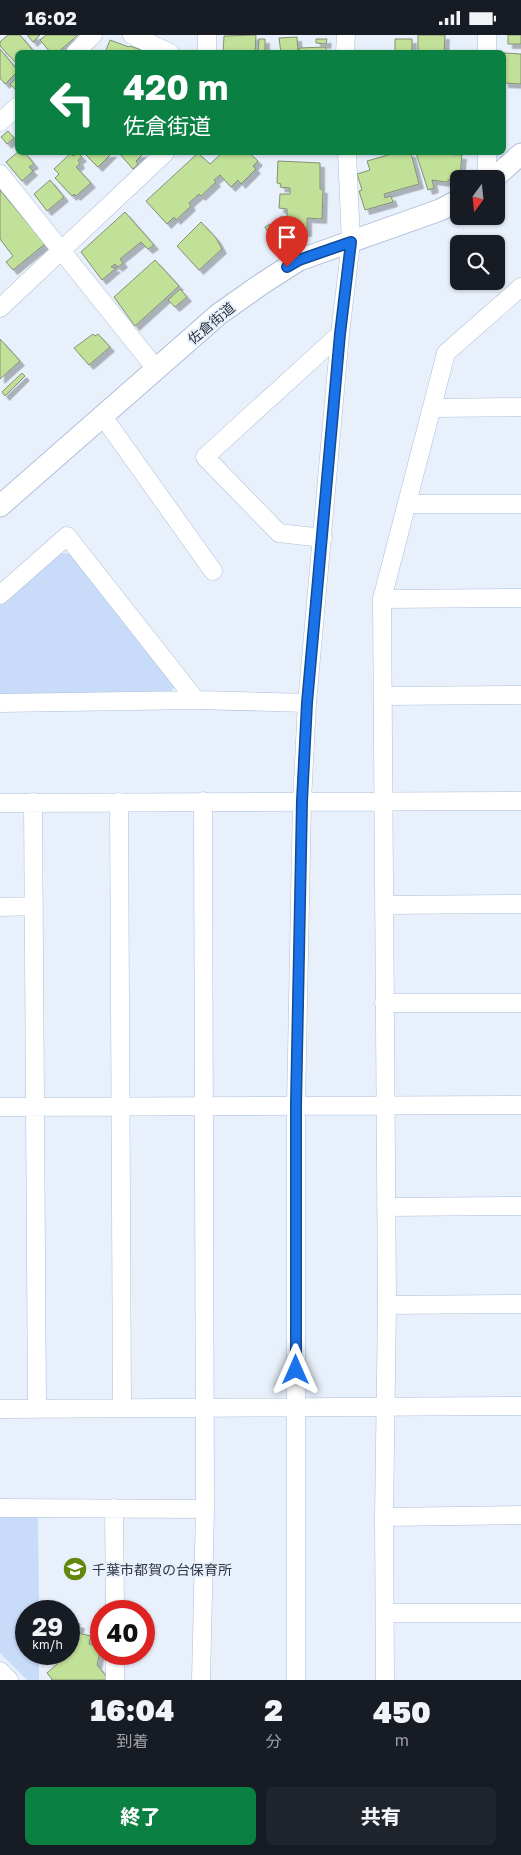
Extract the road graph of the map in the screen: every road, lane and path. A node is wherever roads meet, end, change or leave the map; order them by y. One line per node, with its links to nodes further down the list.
1 (93, 35): 6 (street)
2 (132, 35): 7 (street)
3 (207, 35): 8 (street)
4 (346, 35): 9 (street)
5 (487, 35): 10 (street)
6 (78, 50)
7 (164, 50)
8 (207, 50)
9 (345, 50)
10 (487, 50)
11 (15, 109): 12 (street)
12 (0, 122)
13 (521, 153): 18 (main road)
14 (164, 155): 22 (street)
15 (347, 155): 21 (street)
16 (487, 155): 17 (street)
17 (487, 170)
18 (503, 170)
19 (0, 174): 22 (street)
20 (450, 205): 21 (main road, 佐倉街道)
21 (351, 242): 25 (street); 26 (main road, 佐倉街道)
22 (61, 249): 24 (street); 26 (street)
23 (521, 287): 28 (street)
24 (0, 308)
25 (340, 334): 33 (street); 33 (street)
26 (157, 370): 29 (main road, 佐倉街道)
27 (521, 407): 28 (street)
28 (433, 408): 30 (street)
29 (104, 418): 32 (main road, 佐倉街道); 34 (street)
30 (408, 504): 31 (street); 36 (street)
31 (521, 504)
32 (0, 506)
33 (323, 538): 42 (street)
34 (213, 571)
35 (0, 595): 40 (street)
36 (382, 599): 37 (street); 39 (street)
37 (521, 599)
38 (521, 695): 39 (street)
39 (384, 696): 48 (street)
40 (196, 700): 41 (street); 42 (street)
41 (0, 703)
42 (307, 703): 44 (street)
43 (203, 801): 44 (street); 47 (street); 59 (street)
44 (302, 801): 48 (street); 56 (street)
45 (521, 801): 48 (street)
46 (33, 802): 47 (street); 49 (street); 52 (street)
47 (119, 802): 58 (street)
48 (385, 802): 51 (street)
49 (0, 803)
50 (521, 904): 51 (street)
51 (385, 905): 54 (street)
52 (34, 906): 53 (street); 62 (street)
53 (0, 907)
54 (384, 1003): 55 (street); 60 (street)
55 (521, 1003)
56 (296, 1105): 59 (street); 60 (street); 69 (street)
57 (521, 1105): 60 (street)
58 (121, 1106): 59 (street); 62 (street); 71 (street)
59 (204, 1106): 68 (street)
60 (385, 1106): 64 (street)
61 (0, 1107): 62 (street)
62 (35, 1107): 73 (street)
63 (521, 1206): 64 (street)
64 (386, 1207): 66 (street)
65 (521, 1304): 66 (street)
66 (387, 1305): 70 (street)
67 (521, 1406): 70 (street)
68 (205, 1407): 69 (street); 71 (street); 76 (street)
69 (296, 1407): 70 (street); 85 (street)
70 (386, 1407): 78 (street)
71 (122, 1408): 73 (street)
72 (0, 1409): 73 (street)
73 (37, 1409)
74 (0, 1508): 75 (street)
75 (114, 1508): 76 (street); 79 (street)
76 (205, 1509): 84 (street)
77 (521, 1515): 78 (street)
78 (384, 1517): 80 (street)
79 (115, 1600)
80 (385, 1613): 81 (street); 86 (street)
81 (521, 1613)
82 (115, 1665): 83 (street)
83 (115, 1680)
84 (202, 1680)
85 (296, 1680)
86 (385, 1680)

